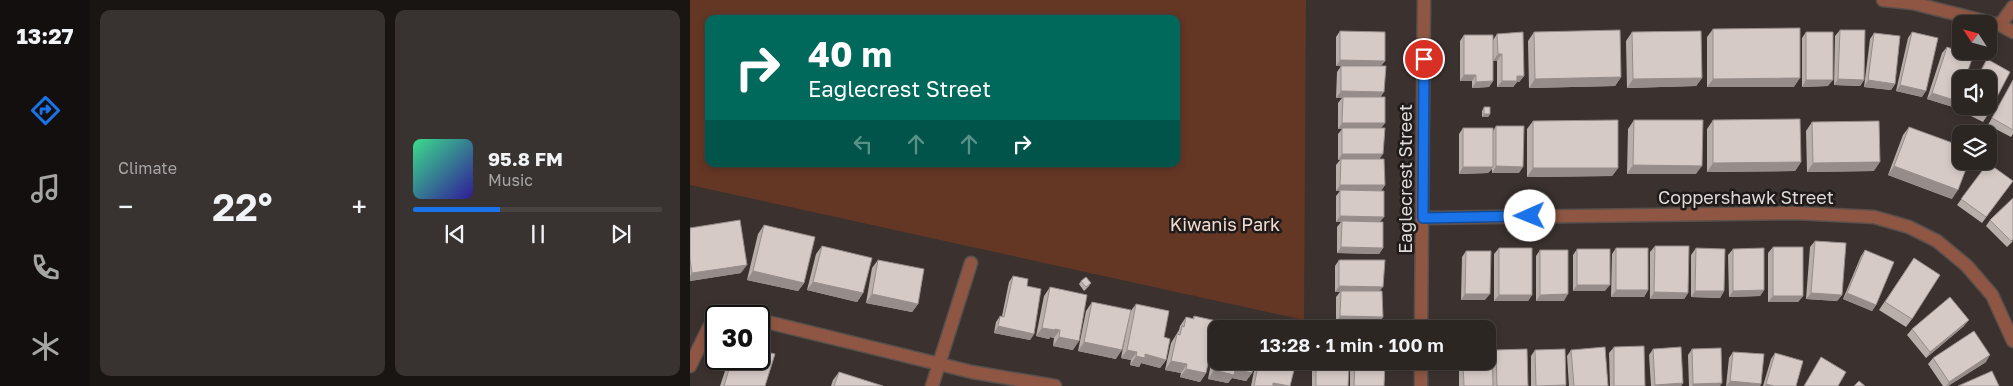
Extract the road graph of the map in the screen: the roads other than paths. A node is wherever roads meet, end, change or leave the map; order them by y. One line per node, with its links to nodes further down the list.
1 (1424, 0): 6 (street, Eaglecrest Street)
2 (1883, 0): 4 (street)
3 (2013, 7): 4 (street)
4 (2000, 25): 5 (street)
5 (2013, 32)
6 (1423, 218): 8 (street, Eaglecrest Street); 11 (street, Coppershawk Street)
7 (971, 263): 12 (street)
8 (1422, 320)
9 (770, 323): 12 (street)
10 (705, 335): 13 (street)
11 (2013, 341)
12 (939, 364): 15 (street); 16 (street)
13 (690, 366)
14 (1421, 370): 17 (street)
15 (932, 386)
16 (1055, 386)
17 (1421, 386)

